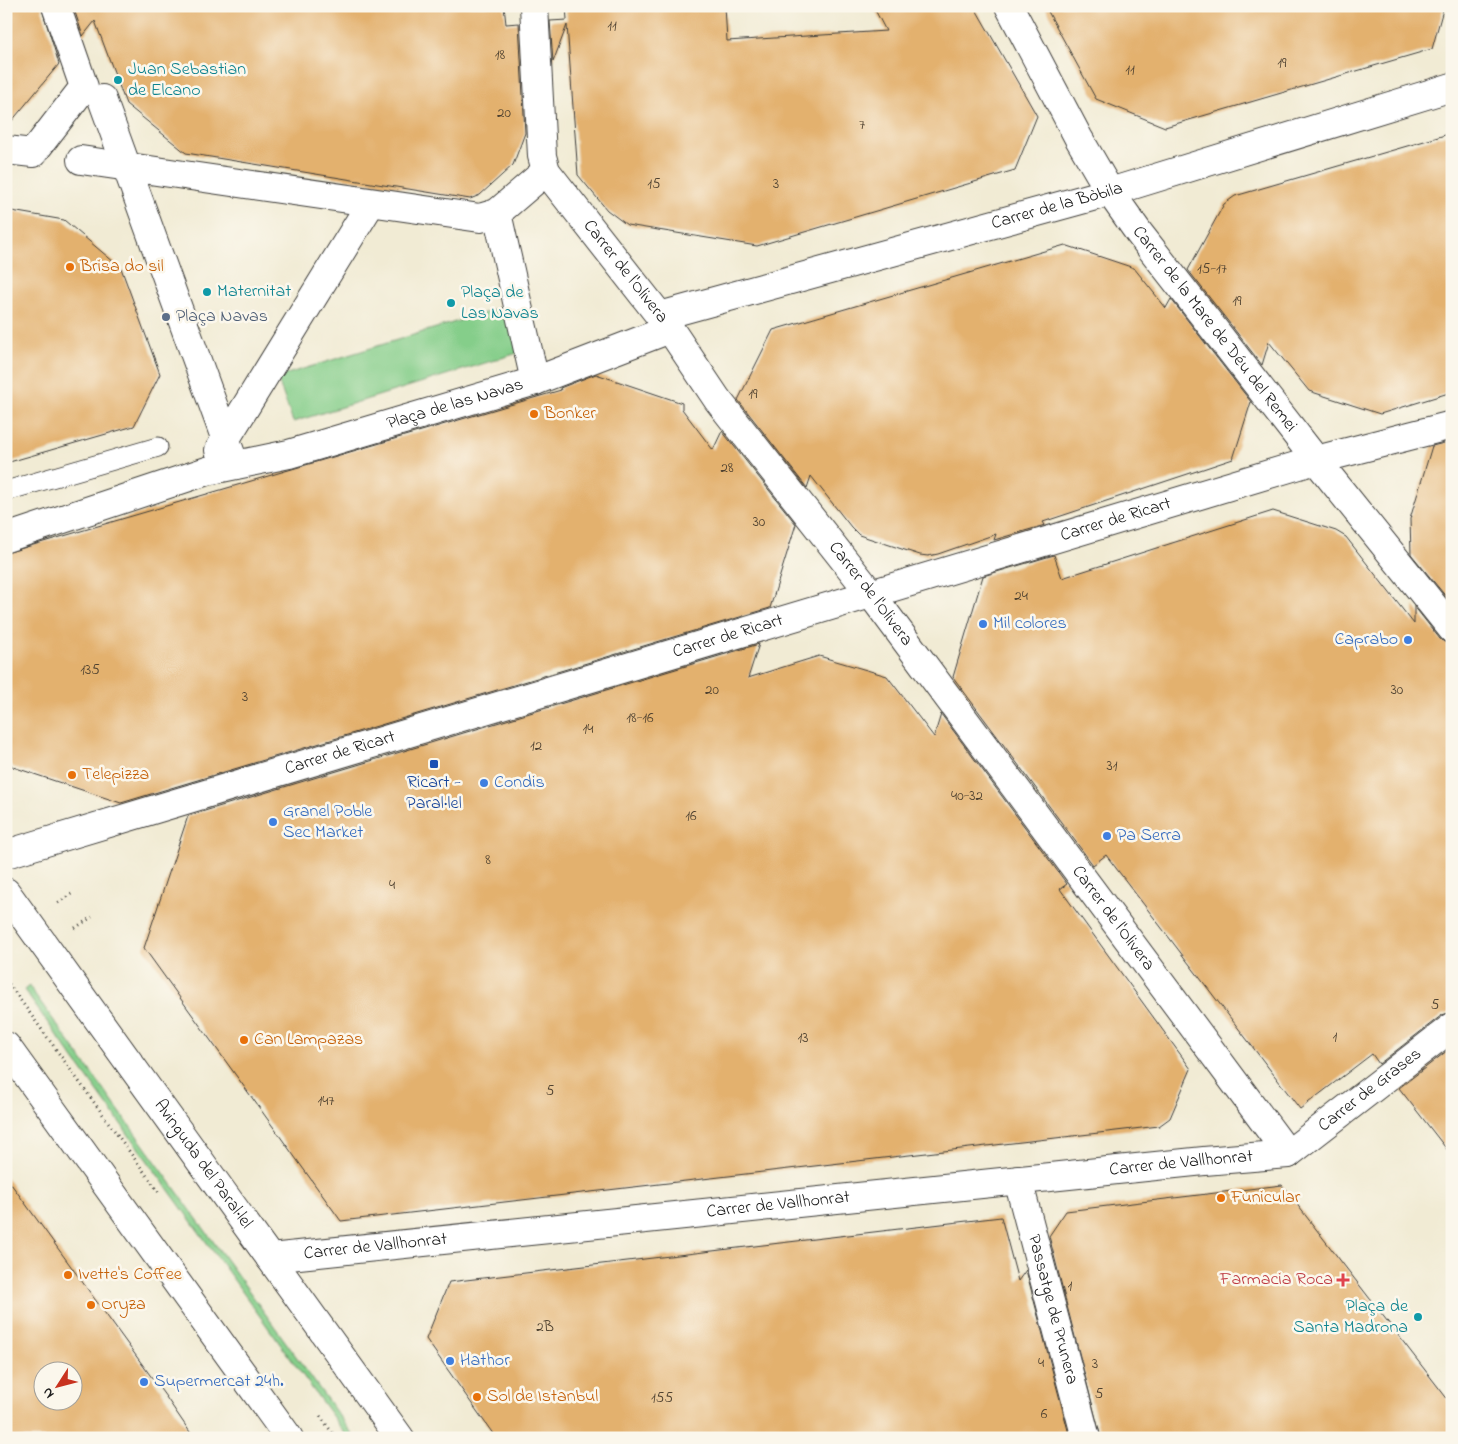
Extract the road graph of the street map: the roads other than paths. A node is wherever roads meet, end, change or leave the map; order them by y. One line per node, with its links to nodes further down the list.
1 (56, 6): 6 (street)
2 (534, 6): 9 (street, Carrer de l'Olivera)
3 (1009, 6): 10 (street, Carrer de la Mare de Déu del Remei)
4 (1452, 87): 10 (street, Carrer de la Bòbila)
5 (102, 99): 8 (street)
6 (19, 151)
7 (81, 160): 8 (street)
8 (128, 167): 11 (street); 16 (street)
9 (546, 171): 12 (street); 13 (street, Carrer de l'Olivera)
10 (1110, 192): 13 (street, Carrer de la Bòbila); 18 (street, Carrer de la Mare de Déu del Remei)
11 (371, 203): 12 (street); 16 (street)
12 (497, 213): 14 (street)
13 (665, 322): 14 (street, Plaça de las Navas); 23 (street, Carrer de l'Olivera)
14 (535, 381): 19 (street, Plaça de las Navas)
15 (1452, 425): 18 (street, Carrer de Ricart)
16 (226, 440): 19 (street); 20 (street)
17 (158, 447): 21 (lane)
18 (1316, 460): 23 (street, Carrer de Ricart); 24 (street, Carrer de la Mare de Déu del Remei)
19 (235, 465): 20 (street, Plaça de las Navas)
20 (207, 471): 22 (street, Plaça de las Navas)
21 (6, 491)
22 (6, 538)
23 (871, 594): 25 (street, Carrer de Ricart); 29 (street, Carrer de l'Olivera)
24 (1452, 629)
25 (6, 854)
26 (6, 892): 31 (street, Avinguda del Paral·lel)
27 (1452, 1027): 29 (street, Carrer de Grases)
28 (6, 1046): 32 (street)
29 (1288, 1154): 30 (street, Carrer de Vallhonrat)
30 (1018, 1180): 31 (street, Carrer de Vallhonrat); 34 (street, Passatge de Prunera)
31 (270, 1258): 33 (street, Avinguda del Paral·lel)
32 (289, 1438)
33 (400, 1438)
34 (1086, 1438)

